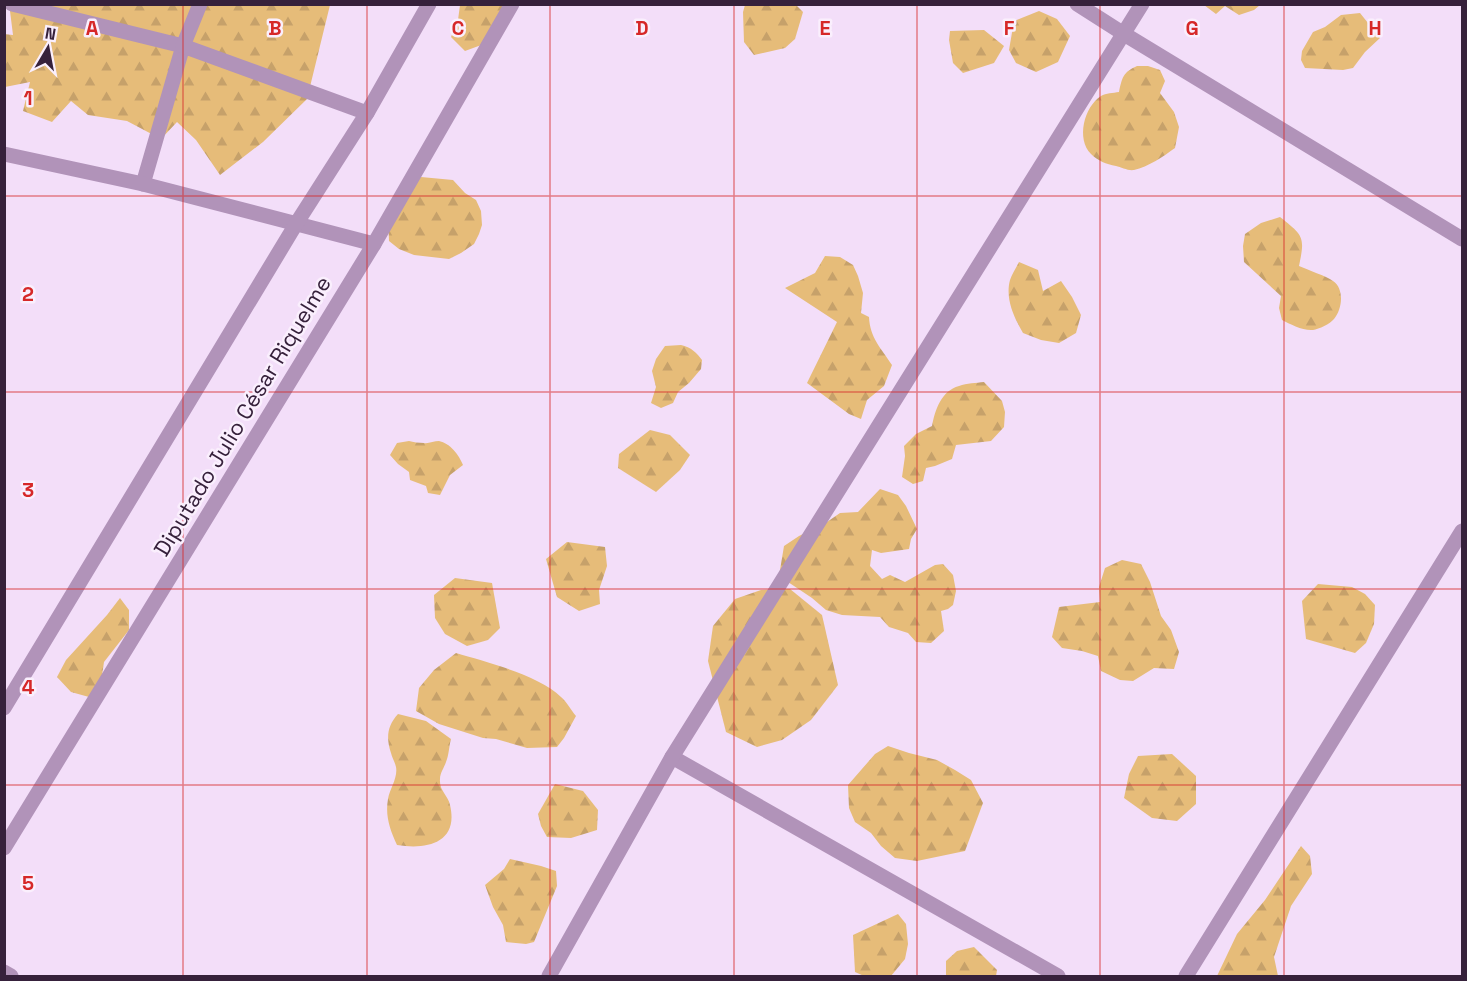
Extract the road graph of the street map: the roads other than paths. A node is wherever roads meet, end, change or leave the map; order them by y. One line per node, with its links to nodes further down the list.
1 (12, 4): 8 (street)
2 (200, 4): 8 (street)
3 (429, 4): 9 (street)
4 (512, 4): 14 (street, Diputado Julio César Riquelme)
5 (1077, 4): 7 (street)
6 (1142, 4): 7 (street)
7 (1124, 34): 13 (street); 17 (street)
8 (183, 46): 9 (street); 11 (street)
9 (368, 113): 12 (street)
10 (4, 154): 11 (street)
11 (143, 184): 12 (street)
12 (296, 224): 14 (street); 16 (street)
13 (1462, 238)
14 (374, 244): 18 (street, Diputado Julio César Riquelme)
15 (1461, 538): 23 (street)
16 (4, 708)
17 (672, 758): 21 (street); 22 (street)
18 (4, 848)
19 (4, 972): 20 (street)
20 (11, 976)
21 (549, 976)
22 (1058, 976)
23 (1185, 976)

